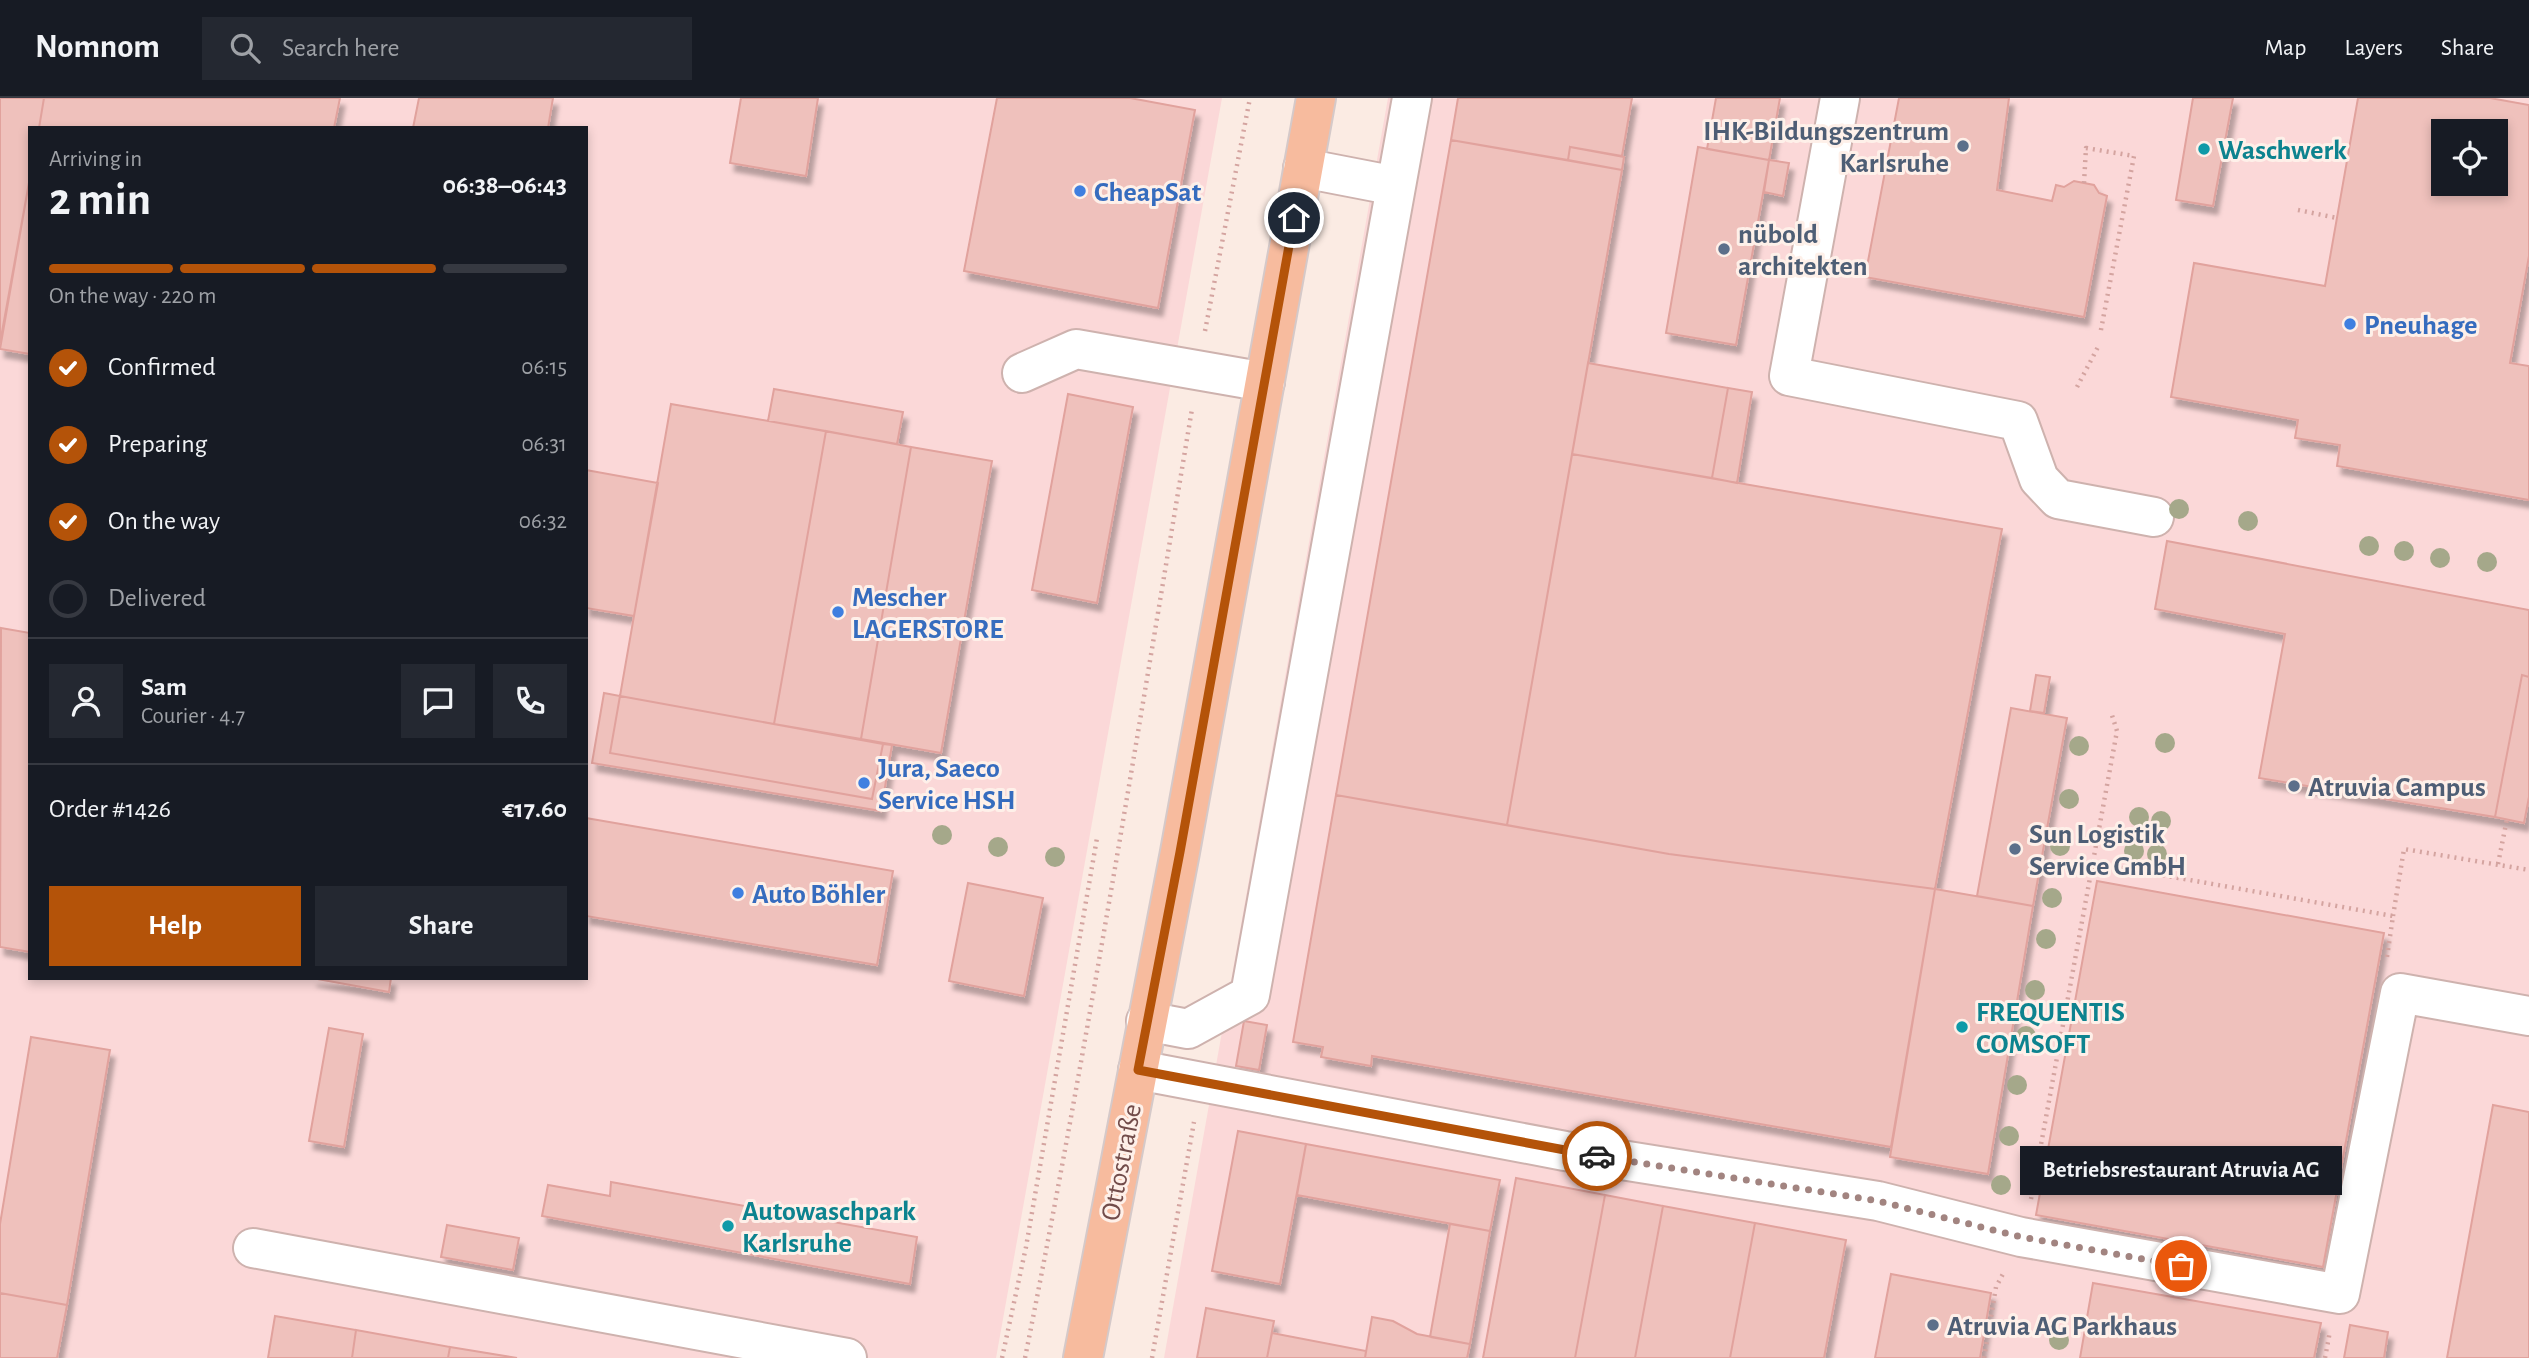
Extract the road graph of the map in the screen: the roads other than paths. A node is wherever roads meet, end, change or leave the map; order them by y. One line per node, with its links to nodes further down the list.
1 (1316, 98): 4 (main road, Ottostraße)
2 (1412, 98): 5 (lane)
3 (1840, 98): 8 (lane)
4 (1303, 168): 5 (lane); 7 (main road, Ottostraße)
5 (1396, 186): 10 (lane)
6 (1022, 373): 7 (lane)
7 (1265, 382): 10 (main road, Ottostraße)
8 (2154, 517)
9 (2529, 1016): 11 (lane)
10 (1146, 1021): 11 (main road, Ottostraße)
11 (1138, 1070): 14 (main road, Ottostraße)
12 (253, 1248): 13 (lane)
13 (848, 1358)
14 (1083, 1358)

